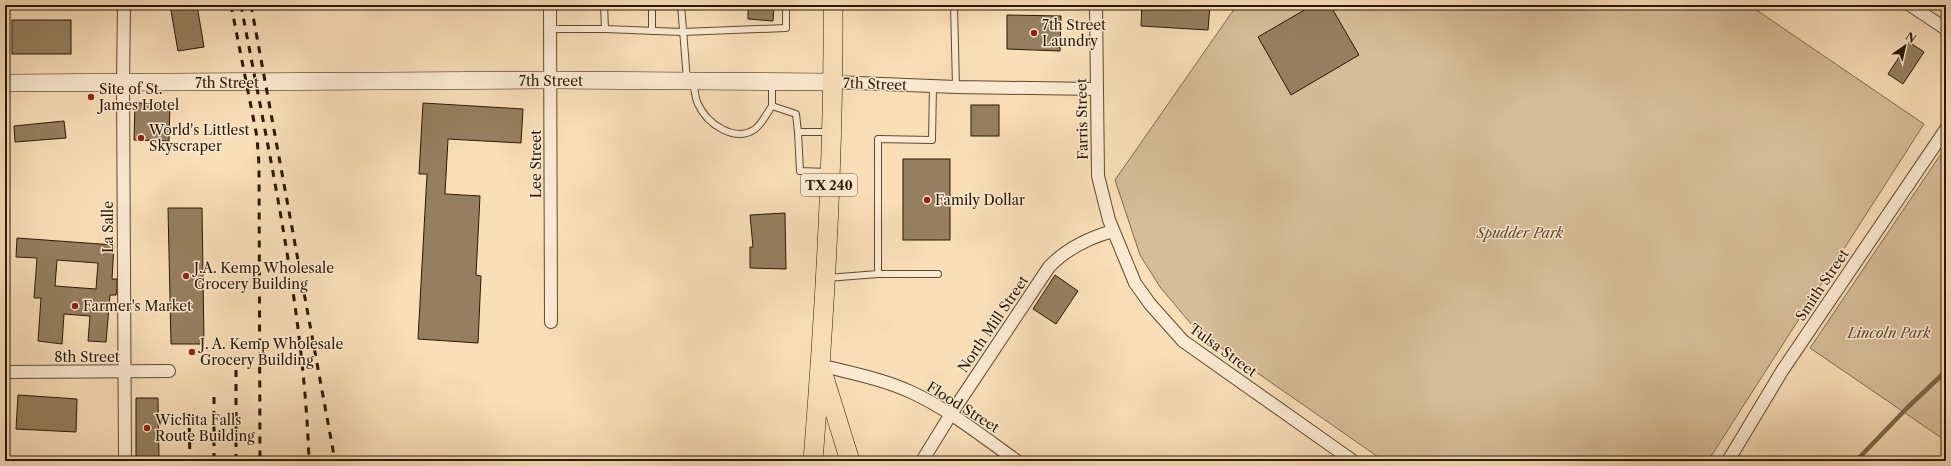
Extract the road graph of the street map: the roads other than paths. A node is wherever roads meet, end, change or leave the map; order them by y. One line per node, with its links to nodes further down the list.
1 (124, 5): 20 (street, La Salle)
2 (550, 5): 11 (street, Lee Street)
3 (604, 5): 12 (lane)
4 (652, 5): 14 (lane)
5 (681, 5): 15 (lane)
6 (786, 5): 15 (lane)
7 (833, 5): 18 (main road, TX 240)
8 (954, 5): 23 (lane)
9 (1096, 5): 24 (street, Farris Street)
10 (1910, 5): 13 (street)
11 (550, 28): 12 (lane); 16 (street, Lee Street)
12 (605, 29): 14 (lane)
13 (1946, 30)
14 (652, 31): 15 (lane)
15 (682, 32): 17 (lane)
16 (550, 80): 17 (street, 7th Street); 20 (street, 7th Street); 34 (street, Lee Street)
17 (690, 82): 21 (street, 7th Street); 25 (lane)
18 (833, 82): 21 (street, 7th Street); 22 (street, 7th Street); 28 (main road, TX 240)
19 (5, 83): 20 (street, 7th Street)
20 (123, 83): 38 (street, La Salle)
21 (772, 83): 25 (lane)
22 (933, 86): 23 (street, 7th Street); 31 (lane)
23 (956, 87): 24 (street, 7th Street)
24 (1097, 89): 30 (street, Farris Street)
25 (772, 106): 27 (lane)
26 (1946, 129): 46 (street, Smith Street)
27 (798, 132): 28 (lane); 29 (lane)
28 (831, 132): 29 (main road, TX 240)
29 (829, 172): 33 (main road, TX 240)
30 (1113, 231): 39 (street, North Mill Street); 40 (street, Tulsa Street)
31 (878, 274): 32 (lane); 33 (lane)
32 (938, 274)
33 (824, 278): 35 (main road, TX 240)
34 (551, 322)
35 (820, 366): 39 (street, Flood Street); 42 (main road, TX 240); 43 (main road, TX 240)
36 (169, 371): 38 (street, 8th Street)
37 (5, 372): 38 (street, 8th Street)
38 (124, 372): 41 (street, La Salle)
39 (951, 414): 44 (street, North Mill Street); 45 (street, Flood Street)
40 (1347, 459)
41 (125, 461)
42 (812, 461)
43 (850, 461)
44 (922, 461)
45 (1017, 461)
46 (1728, 461)

